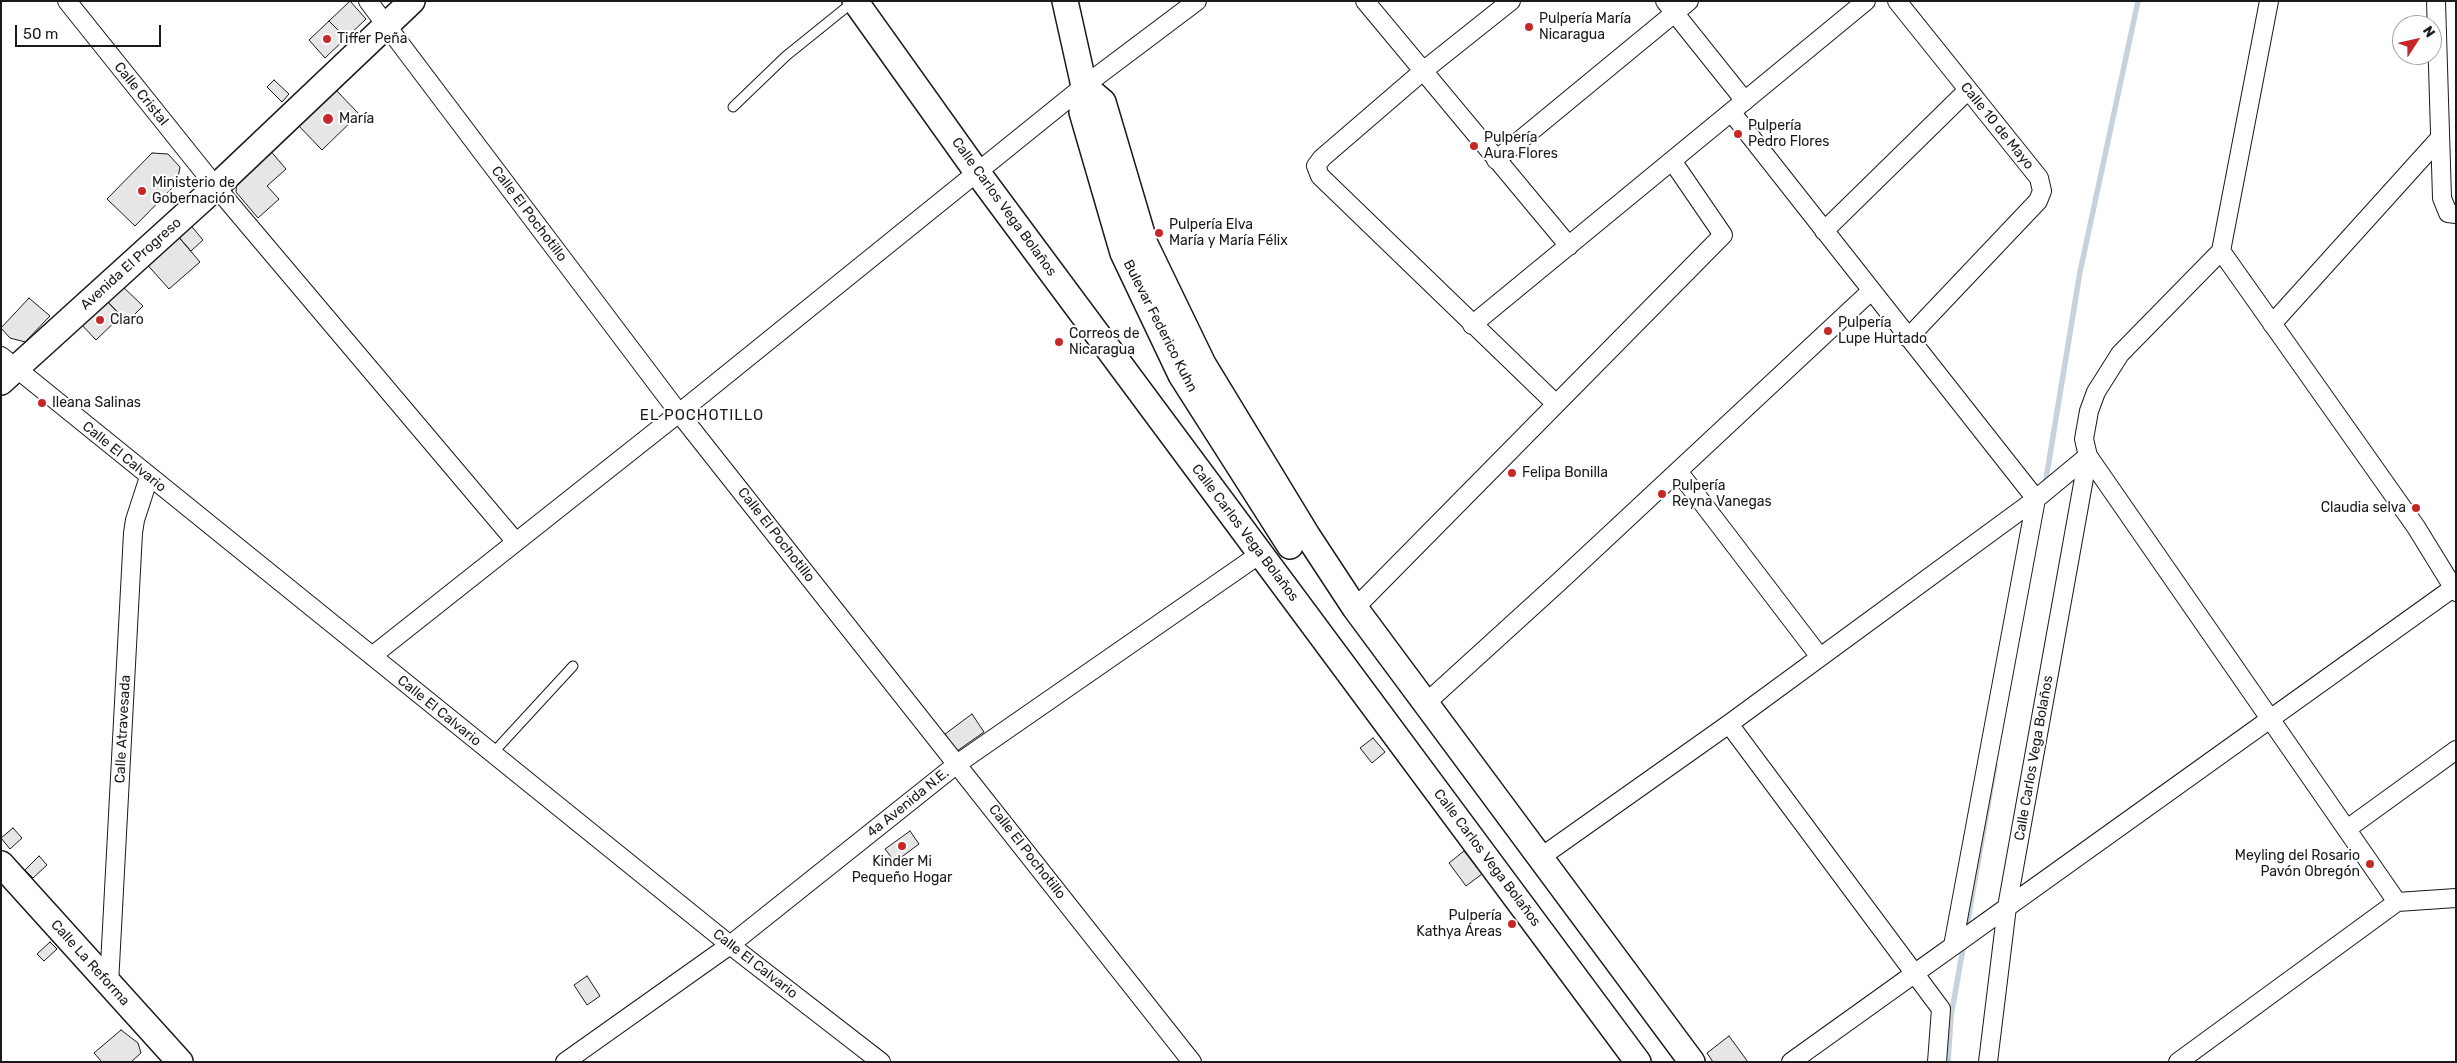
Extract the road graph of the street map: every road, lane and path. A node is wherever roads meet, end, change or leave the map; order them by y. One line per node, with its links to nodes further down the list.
1 (67, 1): 26 (street, Calle Cristal)
2 (368, 1): 15 (street, Calle El Pochotillo)
3 (412, 1): 15 (street, Avenida El Progreso)
4 (854, 1): 20 (lane); 25 (street, Calle Carlos Vega Bolaños)
5 (1065, 1): 17 (street, Bulevar Federico Kuhn)
6 (1197, 1): 17 (street)
7 (1365, 1): 16 (street)
8 (1510, 1): 16 (street)
9 (1689, 1): 14 (street)
10 (1866, 1): 19 (street)
11 (1897, 1): 18 (street, Calle 10 de Mayo)
12 (2269, 1): 30 (street)
13 (2436, 1): 22 (street)
14 (1670, 8): 19 (street); 23 (street)
15 (387, 25): 26 (street, Avenida El Progreso); 37 (street, Calle El Pochotillo)
16 (1423, 71): 23 (street); 33 (street)
17 (1084, 86): 25 (street); 42 (street, Bulevar Federico Kuhn)
18 (1968, 90): 28 (street); 34 (street, Calle 10 de Mayo)
19 (1746, 102): 21 (street)
20 (733, 107)
21 (1732, 113): 24 (street); 28 (street)
22 (2439, 139): 27 (street); 32 (street)
23 (1496, 160): 29 (street)
24 (1673, 162): 29 (street); 36 (street)
25 (977, 172): 37 (street); 44 (street, Calle Carlos Vega Bolaños)
26 (216, 187): 35 (street, Avenida El Progreso); 43 (street, Calle Cristal)
27 (2456, 214)
28 (1824, 232): 31 (street)
29 (1569, 246): 33 (street)
30 (2221, 251): 32 (street); 38 (street)
31 (1871, 291): 34 (street); 39 (street)
32 (2272, 324): 45 (street)
33 (1472, 325): 36 (street)
34 (1908, 338): 41 (street)
35 (6, 368): 40 (street, Calle El Calvario)
36 (1556, 404): 46 (street)
37 (679, 413): 43 (street); 55 (street, Calle El Pochotillo)
38 (2088, 456): 41 (street); 51 (street); 61 (street, Calle Carlos Vega Bolaños)
39 (1678, 471): 48 (street); 50 (street)
40 (149, 477): 47 (street, Calle El Calvario); 65 (street, Calle Atravesada)
41 (2038, 498): 48 (street); 63 (street)
42 (1298, 540): 44 (street); 46 (street)
43 (516, 542): 47 (street)
44 (1263, 559): 55 (street, 4a Avenida N.E.); 70 (street, Calle Carlos Vega Bolaños)
45 (2455, 589): 51 (street)
46 (1355, 608): 50 (street)
47 (372, 656): 54 (street, Calle El Calvario)
48 (1820, 657): 52 (street)
49 (573, 666): 54 (lane)
50 (1426, 703): 57 (street)
51 (2270, 718): 56 (street); 61 (street)
52 (1729, 724): 57 (street); 64 (street)
53 (2456, 750): 56 (street)
54 (492, 754): 62 (street, Calle El Calvario)
55 (957, 764): 62 (street, 4a Avenida N.E.); 69 (street, Calle El Pochotillo)
56 (2347, 829): 60 (street)
57 (1541, 857): 71 (street)
58 (1, 864): 65 (street, Calle La Reforma)
59 (2456, 898): 60 (street)
60 (2397, 902): 75 (street)
61 (2007, 907): 63 (street); 74 (street, Calle Carlos Vega Bolaños)
62 (730, 945): 67 (street, 4a Avenida N.E.); 68 (street, Calle El Calvario)
63 (1953, 946): 64 (street)
64 (1913, 973): 72 (street); 73 (street)
65 (109, 984): 66 (street, Calle La Reforma)
66 (180, 1062)
67 (565, 1062)
68 (881, 1062)
69 (1192, 1062)
70 (1638, 1062)
71 (1692, 1062)
72 (1791, 1062)
73 (1937, 1062)
74 (1988, 1062)
75 (2178, 1062)

